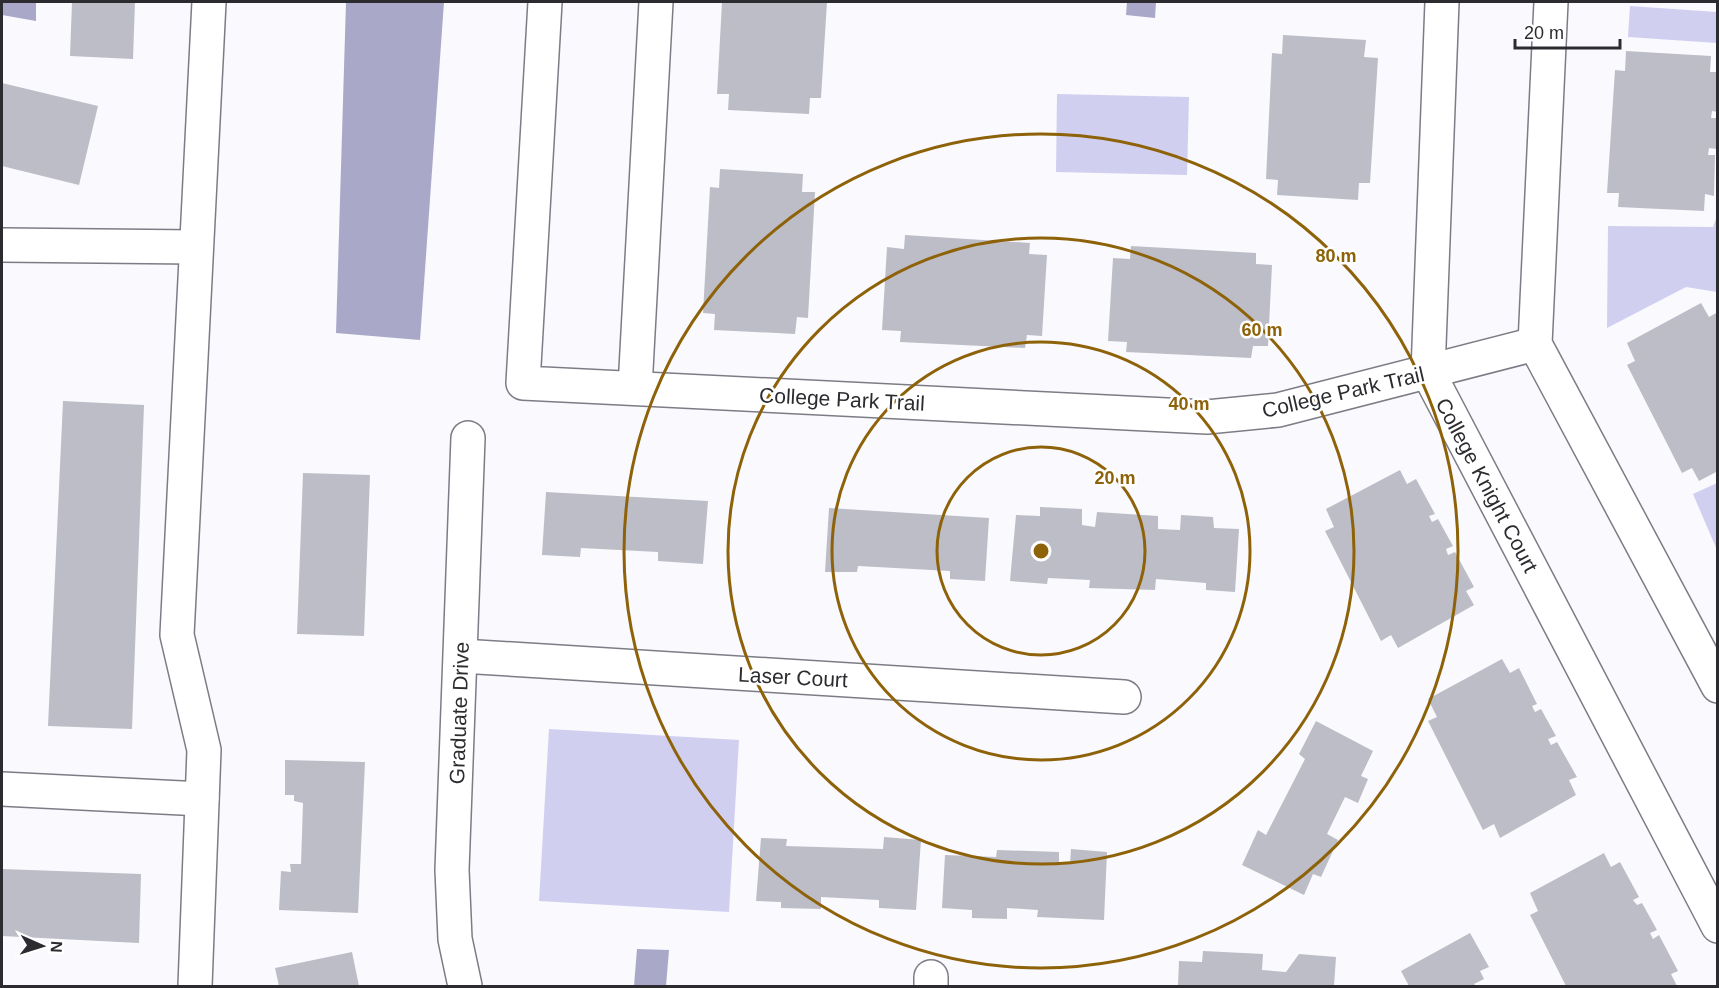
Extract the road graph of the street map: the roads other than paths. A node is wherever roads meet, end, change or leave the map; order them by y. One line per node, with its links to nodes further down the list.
1 (209, 2): 7 (street)
2 (545, 2): 10 (street, College Park Trail)
3 (656, 2): 10 (street)
4 (1442, 2): 9 (street, College Knight Court)
5 (1551, 2): 8 (street)
6 (2, 245): 7 (street)
7 (196, 247): 16 (street)
8 (1535, 344): 9 (street, College Park Trail); 13 (street)
9 (1428, 372): 10 (street, College Park Trail); 17 (street, College Knight Court)
10 (635, 388)
11 (468, 438): 12 (street, Graduate Drive)
12 (461, 656): 14 (street, Laser Court); 19 (street, Graduate Drive)
13 (1718, 686)
14 (1124, 697)
15 (2, 789): 16 (street)
16 (202, 799): 18 (street)
17 (1718, 926)
18 (195, 987)
19 (465, 987)

